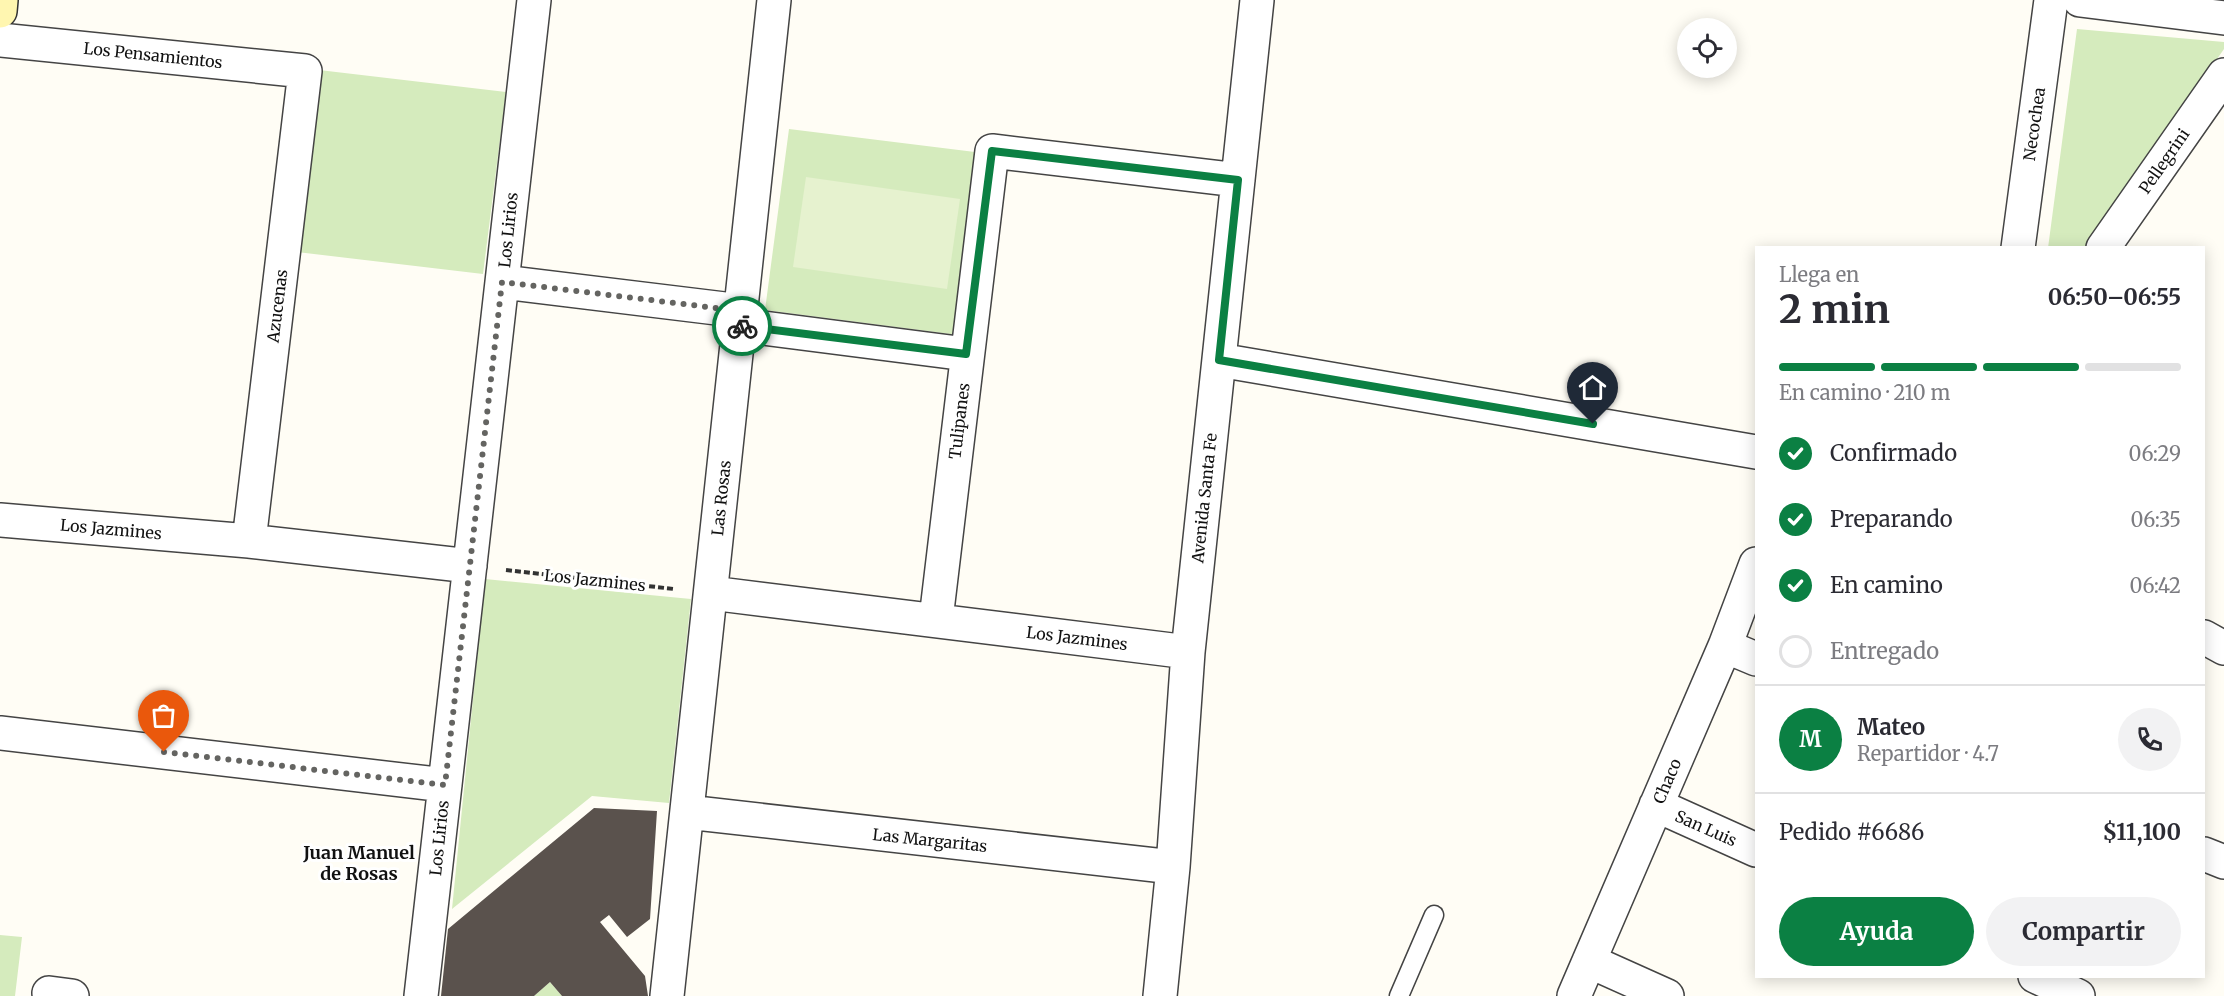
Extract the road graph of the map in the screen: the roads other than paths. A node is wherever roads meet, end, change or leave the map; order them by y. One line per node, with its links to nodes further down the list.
1 (1, 0): 7 (street)
2 (534, 0): 15 (street, Los Lirios)
3 (774, 0): 16 (street, Las Rosas)
4 (1257, 0): 12 (street, Avenida Santa Fe)
5 (2051, 0): 13 (street, Necochea)
6 (2080, 0): 8 (street)
7 (0, 11)
8 (2224, 18)
9 (0, 40): 10 (street, Los Pensamientos)
10 (305, 70): 21 (street, Azucenas)
11 (2224, 75): 14 (street, Pellegrini)
12 (1238, 180): 17 (street, Tulipanes); 18 (street, Avenida Santa Fe)
13 (2018, 246)
14 (2104, 246)
15 (502, 282): 16 (street); 22 (street, Los Lirios)
16 (740, 318): 17 (street); 24 (street, Las Rosas)
17 (966, 354): 25 (street, Tulipanes)
18 (1219, 360): 19 (street); 29 (street, Avenida Santa Fe)
19 (1755, 452)
20 (0, 520): 21 (street, Los Jazmines)
21 (249, 541): 22 (street, Los Jazmines)
22 (470, 566): 32 (street, Los Lirios)
23 (1755, 567): 27 (street, Chaco)
24 (711, 593): 25 (street, Los Jazmines); 34 (street, Las Rosas)
25 (936, 619): 29 (street, Los Jazmines)
26 (2205, 638): 28 (street)
27 (1725, 646): 30 (street); 33 (street, Chaco)
28 (2224, 648)
29 (1188, 652): 38 (street, Avenida Santa Fe)
30 (1755, 659)
31 (0, 733): 32 (street)
32 (445, 785): 42 (street, Los Lirios)
33 (1656, 805): 35 (street, San Luis); 40 (street, Chaco)
34 (687, 812): 38 (street, Las Margaritas); 43 (street, Las Rosas)
35 (1755, 850)
36 (2205, 854): 37 (street)
37 (2224, 862)
38 (1173, 867): 44 (street, Avenida Santa Fe)
39 (1434, 915): 45 (lane)
40 (1589, 961): 46 (street, Chaco); 47 (street)
41 (2039, 978): 48 (street)
42 (421, 996)
43 (668, 996)
44 (1160, 996)
45 (1399, 996)
46 (1574, 996)
47 (1667, 996)
48 (2078, 996)

